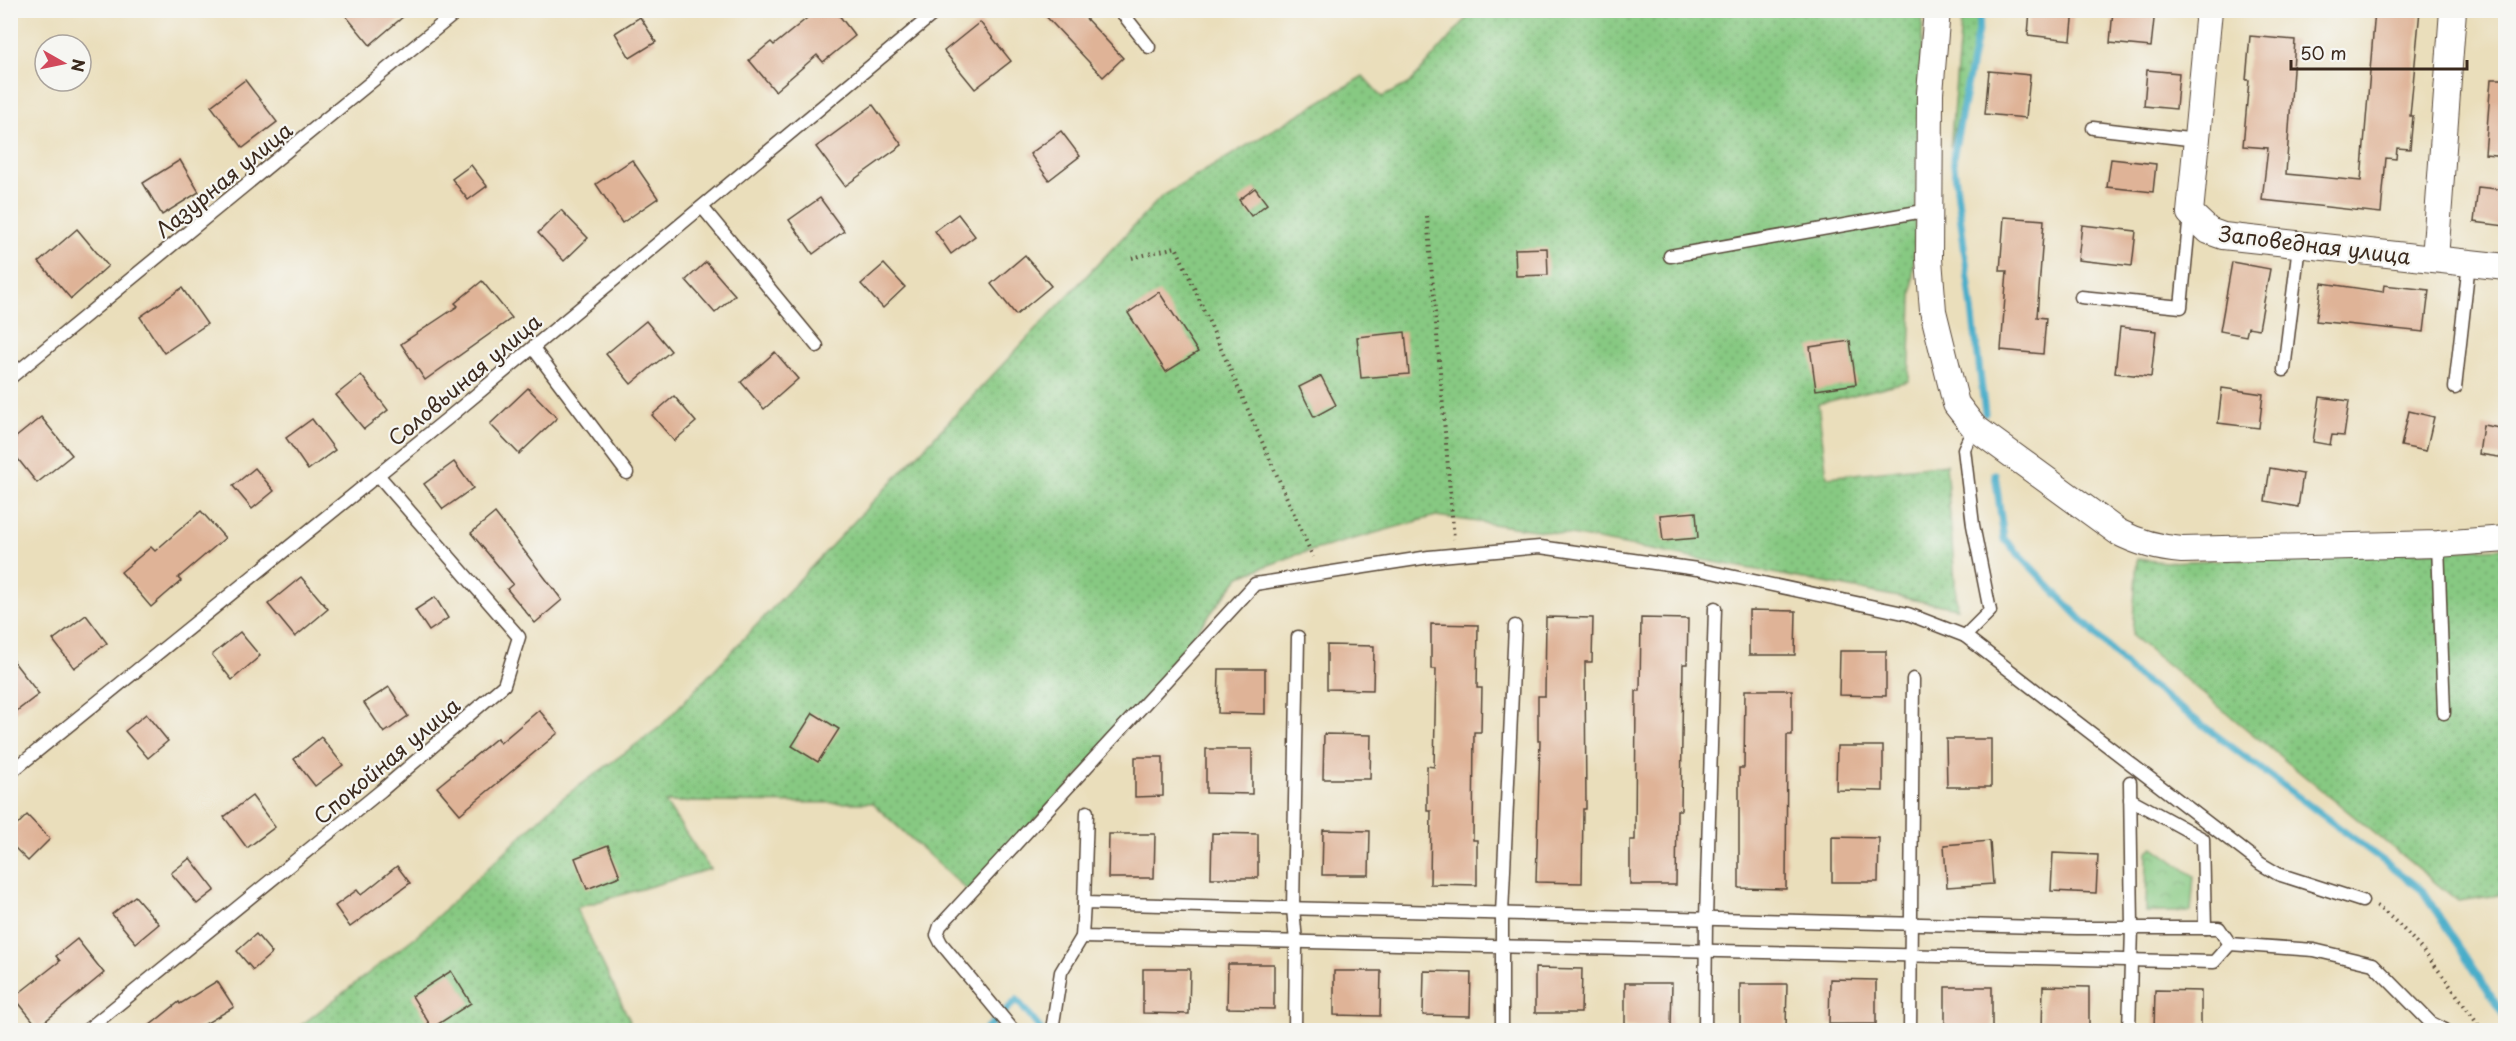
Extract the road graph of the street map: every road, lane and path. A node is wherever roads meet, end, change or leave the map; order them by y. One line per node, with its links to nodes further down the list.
1 (459, 10): 24 (lane, Лазурная улица)
2 (938, 10): 10 (lane, Соловьиная улица)
3 (1120, 10): 7 (lane)
4 (1937, 10): 11 (street)
5 (2209, 10): 9 (street, Заповедная улица)
6 (2453, 10): 17 (street)
7 (1149, 47)
8 (2092, 128): 9 (lane)
9 (2197, 140): 12 (street, Заповедная улица)
10 (702, 207): 21 (lane); 22 (lane, Соловьиная улица)
11 (1929, 210): 15 (lane); 26 (street)
12 (2190, 213): 14 (street, Заповедная улица); 20 (lane)
13 (1427, 216): 31 (path)
14 (2300, 245): 17 (street, Заповедная улица); 23 (lane)
15 (1670, 256)
16 (1132, 258): 32 (path)
17 (2436, 260): 18 (street, Заповедная улица)
18 (2469, 263): 19 (street, Заповедная улица); 25 (lane)
19 (2505, 267)
20 (2081, 297)
21 (817, 346)
22 (532, 348): 27 (lane); 28 (lane, Соловьиная улица)
23 (2284, 370)
24 (10, 378)
25 (2455, 388)
26 (1974, 427): 30 (street); 35 (lane)
27 (627, 473)
28 (378, 475): 39 (lane, Соловьиная улица); 58 (lane, Спокойная улица)
29 (2505, 539): 30 (street)
30 (2438, 544): 38 (lane)
31 (1456, 555): 32 (lane); 35 (lane)
32 (1321, 574): 59 (lane)
33 (1715, 608): 47 (lane)
34 (1515, 626): 46 (lane)
35 (1965, 636): 43 (lane)
36 (1298, 637): 45 (lane)
37 (1913, 679): 48 (lane)
38 (2444, 713)
39 (10, 773)
40 (2130, 783): 41 (lane)
41 (2130, 799): 49 (lane); 50 (lane)
42 (1087, 812): 44 (lane)
43 (2362, 901): 67 (path)
44 (1084, 903): 45 (lane); 51 (lane)
45 (1293, 908): 46 (lane); 52 (lane)
46 (1502, 914): 47 (lane); 54 (lane)
47 (1706, 919): 48 (lane); 55 (lane)
48 (1911, 924): 49 (lane); 56 (lane)
49 (2132, 928): 50 (lane); 57 (lane)
50 (2205, 928): 53 (lane)
51 (1082, 938): 52 (lane); 60 (lane)
52 (1296, 942): 54 (lane); 61 (lane)
53 (2230, 944): 57 (lane); 66 (lane)
54 (1503, 946): 55 (lane); 62 (lane)
55 (1707, 951): 56 (lane); 63 (lane)
56 (1912, 956): 57 (lane); 64 (lane)
57 (2131, 960): 65 (lane)
58 (87, 1030)
59 (1012, 1030)
60 (1052, 1030)
61 (1295, 1030)
62 (1502, 1030)
63 (1705, 1030)
64 (1910, 1030)
65 (2128, 1030)
66 (2445, 1030)
67 (2482, 1030)

